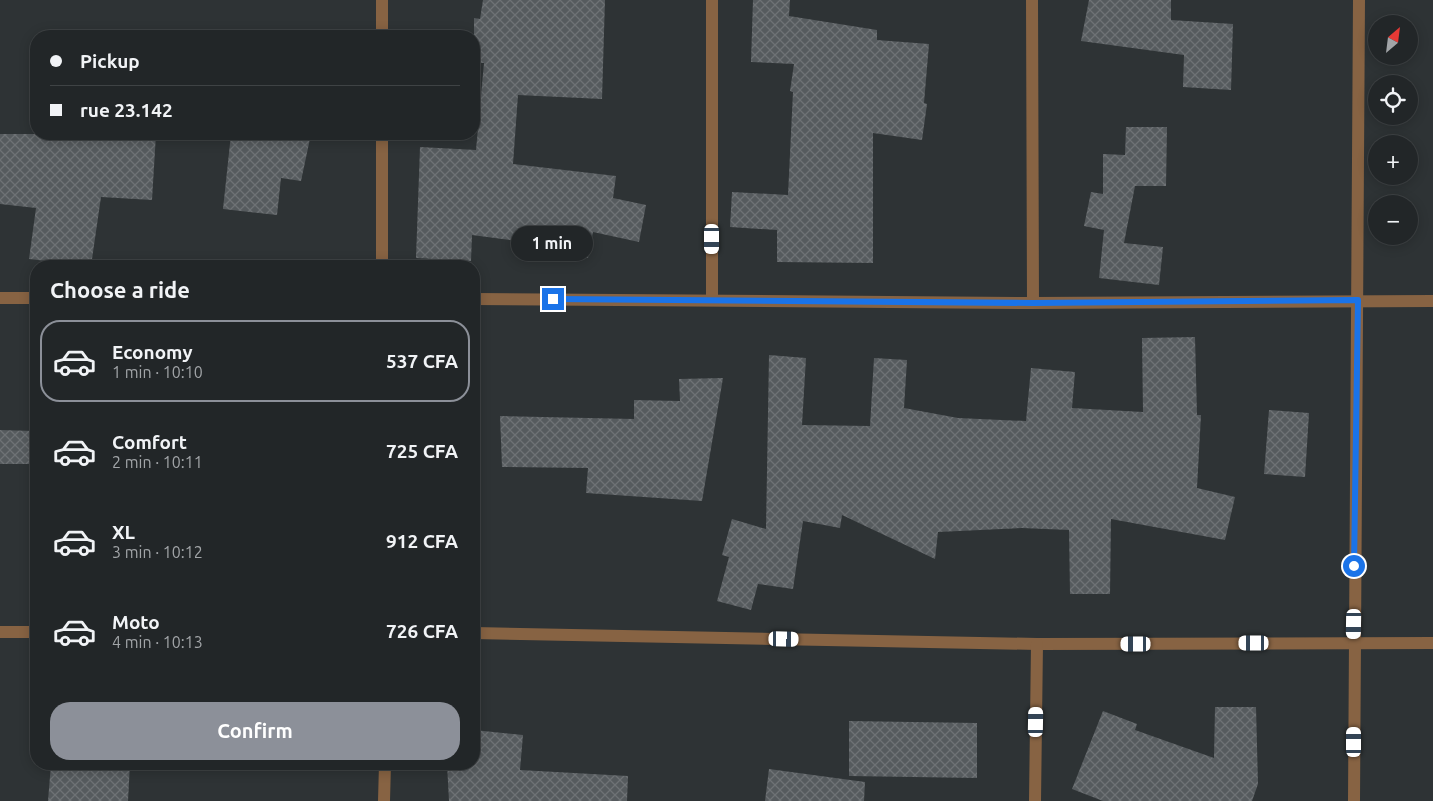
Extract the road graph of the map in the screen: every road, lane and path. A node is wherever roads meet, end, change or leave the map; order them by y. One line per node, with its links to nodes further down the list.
1 (382, 0): 5 (street)
2 (712, 0): 11 (street)
3 (1032, 0): 14 (street)
4 (1359, 0): 12 (street)
5 (382, 30)
6 (382, 140): 7 (street)
7 (382, 260)
8 (0, 298): 9 (street)
9 (30, 298)
10 (480, 299): 11 (street)
11 (712, 299): 14 (street)
12 (1358, 300): 13 (street); 14 (street); 18 (street)
13 (1433, 301)
14 (1033, 303)
15 (0, 632): 16 (street)
16 (30, 632)
17 (480, 633): 20 (street)
18 (1353, 643): 19 (street); 20 (street); 24 (street)
19 (1433, 643)
20 (1036, 644): 23 (street)
21 (385, 770): 22 (street)
22 (384, 801)
23 (1035, 801)
24 (1354, 801)

